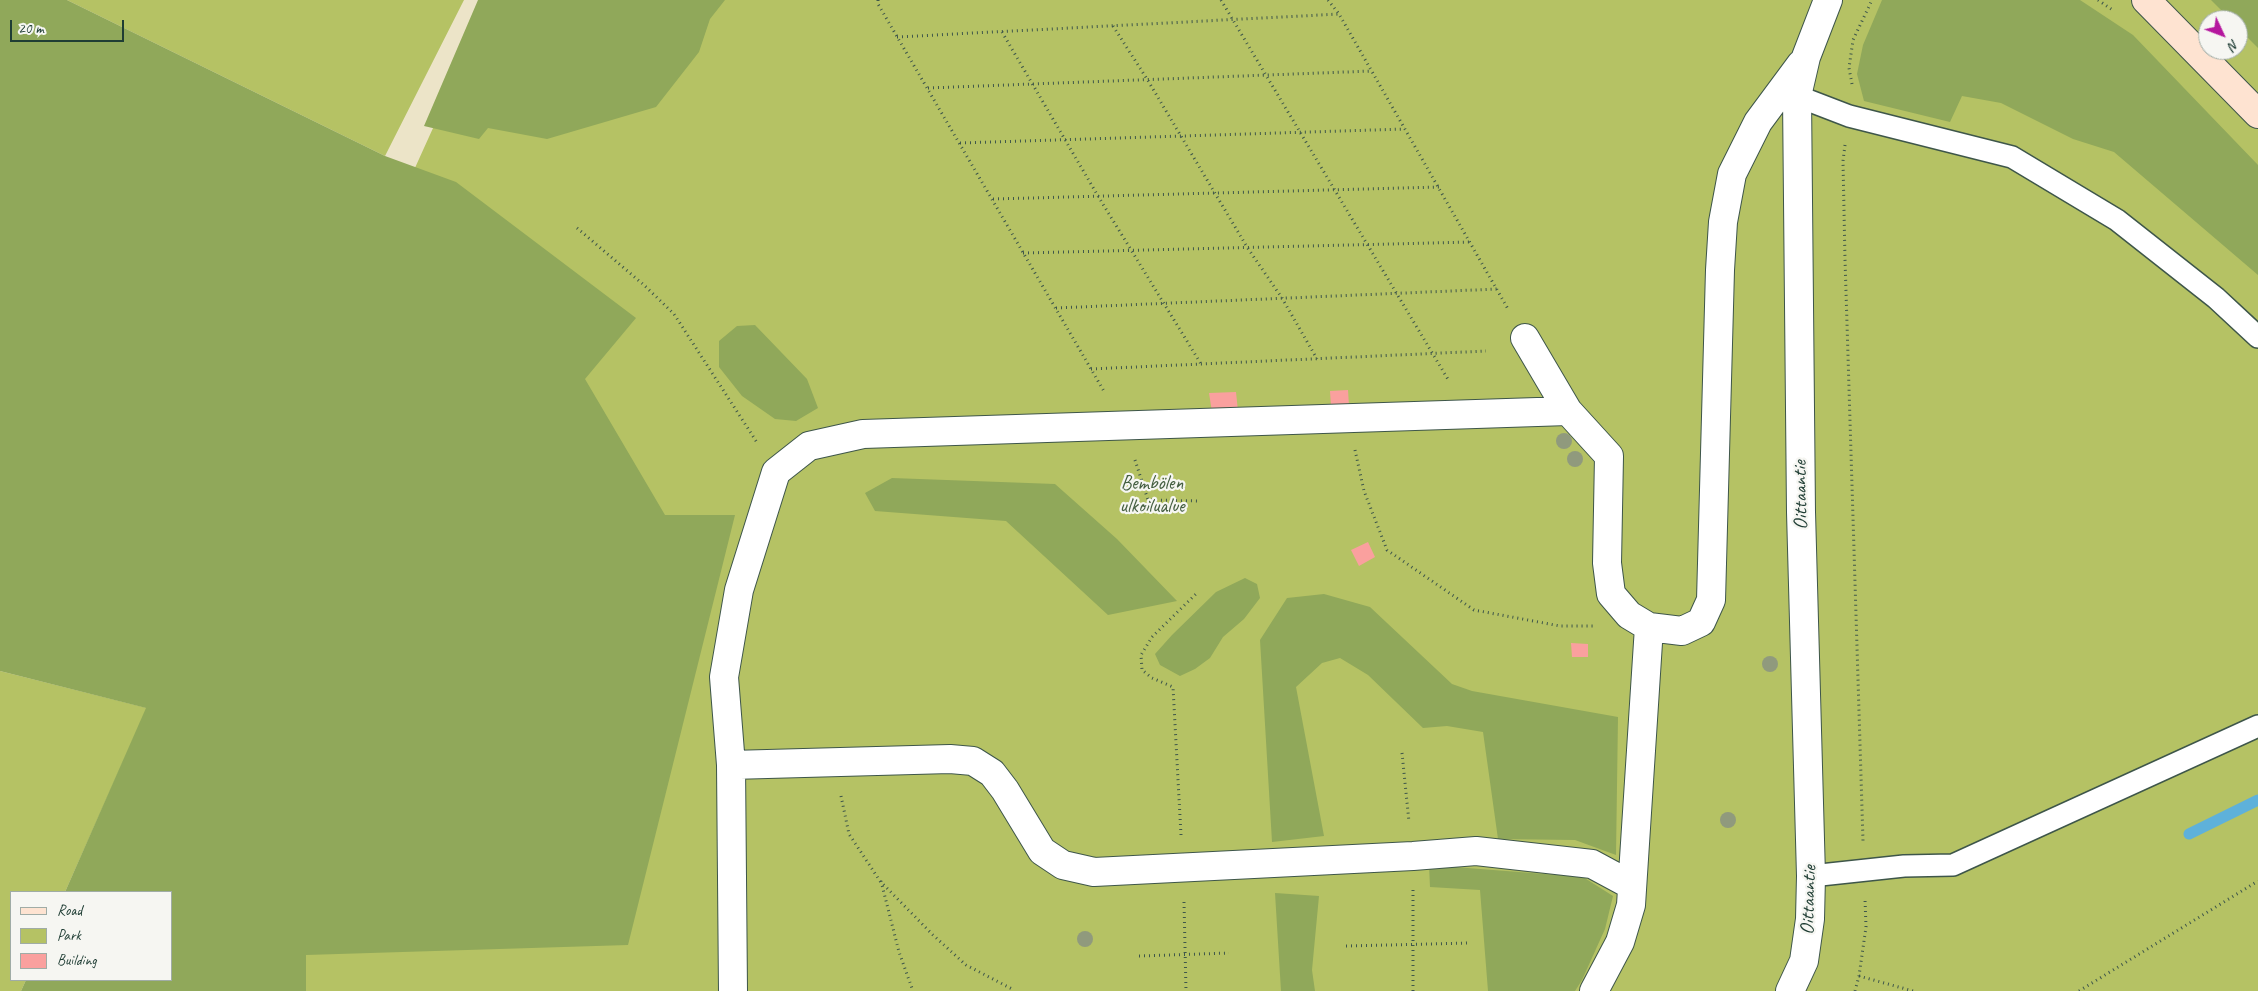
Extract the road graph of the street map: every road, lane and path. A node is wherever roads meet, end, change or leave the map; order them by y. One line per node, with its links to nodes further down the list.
1 (878, 0): 11 (path)
2 (1221, 0): 8 (path)
3 (1328, 0): 7 (path)
4 (1828, 0): 12 (street, Oittaantie)
5 (1872, 0): 20 (path)
6 (2146, 0): 19 (main road)
7 (1340, 14): 8 (path); 13 (path)
8 (1233, 21): 9 (path); 14 (path)
9 (1113, 26): 10 (path); 15 (path)
10 (1002, 32): 11 (path); 16 (path)
11 (897, 37): 17 (path)
12 (1806, 57): 18 (street, Oittaantie); 56 (street)
13 (1372, 71): 14 (path); 21 (path)
14 (1265, 75): 15 (path); 22 (path)
15 (1147, 79): 16 (path); 23 (path)
16 (1032, 84): 17 (path); 24 (path)
17 (927, 88): 25 (path)
18 (1797, 96): 20 (lane); 62 (street, Oittaantie)
19 (2258, 114)
20 (1849, 116): 42 (lane); 61 (path)
21 (1405, 129): 22 (path); 26 (path)
22 (1300, 133): 23 (path); 27 (path)
23 (1181, 136): 24 (path); 28 (path)
24 (1065, 140): 25 (path); 29 (path)
25 (960, 143): 30 (path)
26 (1439, 187): 27 (path); 32 (path)
27 (1334, 190): 28 (path); 33 (path)
28 (1214, 193): 29 (path); 34 (path)
29 (1098, 196): 30 (path); 35 (path)
30 (993, 200): 36 (path)
31 (577, 228): 53 (path)
32 (1471, 242): 33 (path); 37 (path)
33 (1367, 246): 34 (path); 38 (path)
34 (1247, 247): 35 (path); 39 (path)
35 (1132, 250): 36 (path); 40 (path)
36 (1023, 253): 41 (path)
37 (1497, 289): 38 (path); 43 (path)
38 (1398, 293): 39 (path); 45 (path)
39 (1282, 298): 40 (path); 46 (path)
40 (1165, 303): 41 (path); 47 (path)
41 (1056, 308): 48 (path)
42 (2258, 337)
43 (1525, 338): 49 (street)
44 (1486, 351): 45 (path)
45 (1434, 353): 46 (path); 50 (path)
46 (1317, 358): 47 (path)
47 (1201, 364): 48 (path)
48 (1091, 369): 52 (path)
49 (1568, 411): 50 (street); 56 (street)
50 (1467, 414): 51 (street)
51 (1347, 419): 52 (street); 56 (path)
52 (1125, 427): 53 (street); 54 (path)
53 (776, 472): 60 (street)
54 (1200, 501)
55 (1198, 592): 57 (path)
56 (1649, 627): 65 (street)
57 (1173, 687)
58 (2258, 726): 61 (lane)
59 (840, 762): 60 (street); 63 (path); 65 (street)
60 (731, 765): 72 (street)
61 (1864, 871): 62 (lane); 70 (path)
62 (1811, 876): 75 (street, Oittaantie)
63 (880, 881): 71 (path); 73 (path)
64 (2258, 881): 78 (path)
65 (1631, 885): 74 (street)
66 (1469, 943): 67 (path)
67 (1346, 946)
68 (1229, 953): 69 (path)
69 (1139, 956)
70 (1860, 976): 76 (path); 77 (path)
71 (1014, 990)
72 (733, 991)
73 (913, 991)
74 (1594, 991)
75 (1790, 991)
76 (1855, 991)
77 (1913, 991)
78 (2079, 991)

